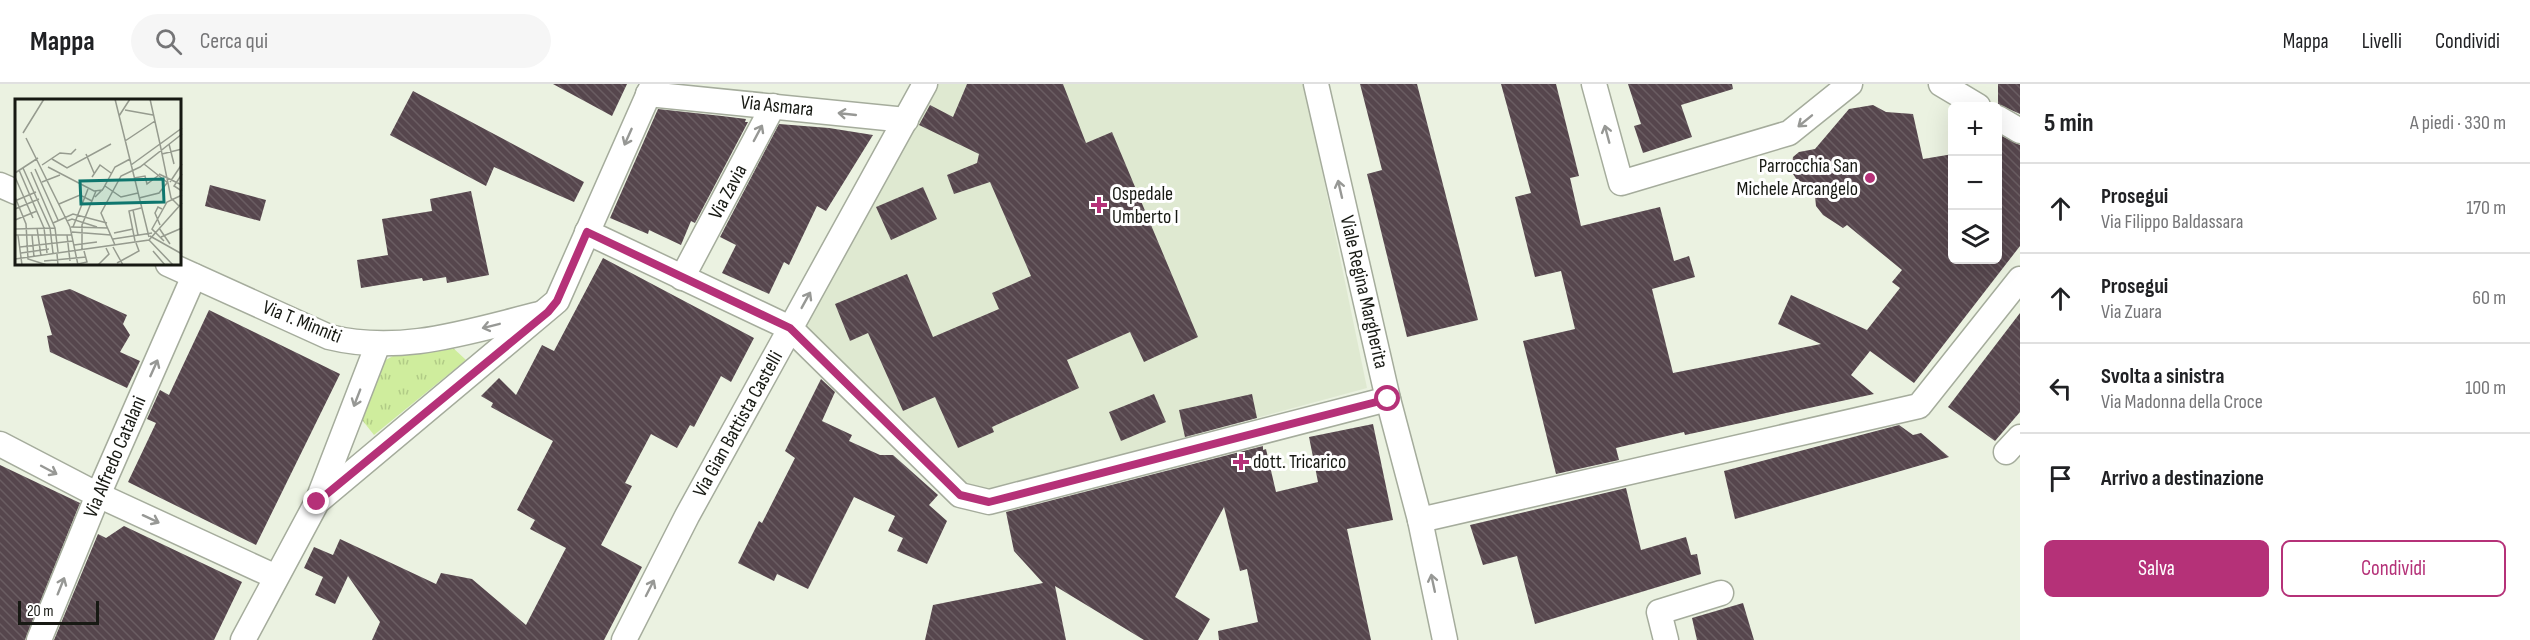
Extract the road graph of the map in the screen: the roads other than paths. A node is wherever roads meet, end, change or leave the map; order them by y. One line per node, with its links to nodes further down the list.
1 (925, 84): 9 (street, Via Gian Battista Castelli)
2 (1316, 84): 22 (street, Viale Regina Margherita, one-way to 2)
3 (1594, 84): 4 (street, one-way to 3)
4 (1850, 84)
5 (1941, 84): 7 (street)
6 (650, 89): 8 (street, Via Asmara); 14 (street, one-way to 14)
7 (1971, 102)
8 (773, 106): 9 (street, Via Asmara, one-way to 8); 17 (street, Via Zavia, one-way to 8)
9 (906, 120): 20 (street, Via Gian Battista Castelli, one-way to 9)
10 (2002, 120): 11 (street)
11 (2020, 131)
12 (0, 184): 13 (street)
13 (15, 192)
14 (587, 232): 17 (street); 19 (street)
15 (172, 266): 16 (street, Via T. Minniti)
16 (194, 276): 21 (street, Via T. Minniti); 24 (street, Via Alfredo Catalani, one-way to 16)
17 (682, 278): 20 (street)
18 (2020, 279): 26 (street)
19 (548, 312): 21 (street, Via T. Minniti, one-way to 21); 25 (street)
20 (790, 328): 22 (street); 31 (street, Via Gian Battista Castelli, one-way to 20)
21 (378, 344): 25 (street, one-way to 25)
22 (1388, 399): 26 (street, Viale Regina Margherita)
23 (0, 444): 24 (street, one-way to 24)
24 (98, 495): 27 (street, one-way to 27); 29 (street, Via Alfredo Catalani, one-way to 24)
25 (317, 502): 27 (street)
26 (1420, 520): 32 (street, Viale Regina Margherita, one-way to 26)
27 (276, 577): 30 (street)
28 (1721, 593): 33 (street)
29 (39, 640)
30 (243, 640)
31 (624, 640)
32 (1445, 640)
33 (1666, 640)

